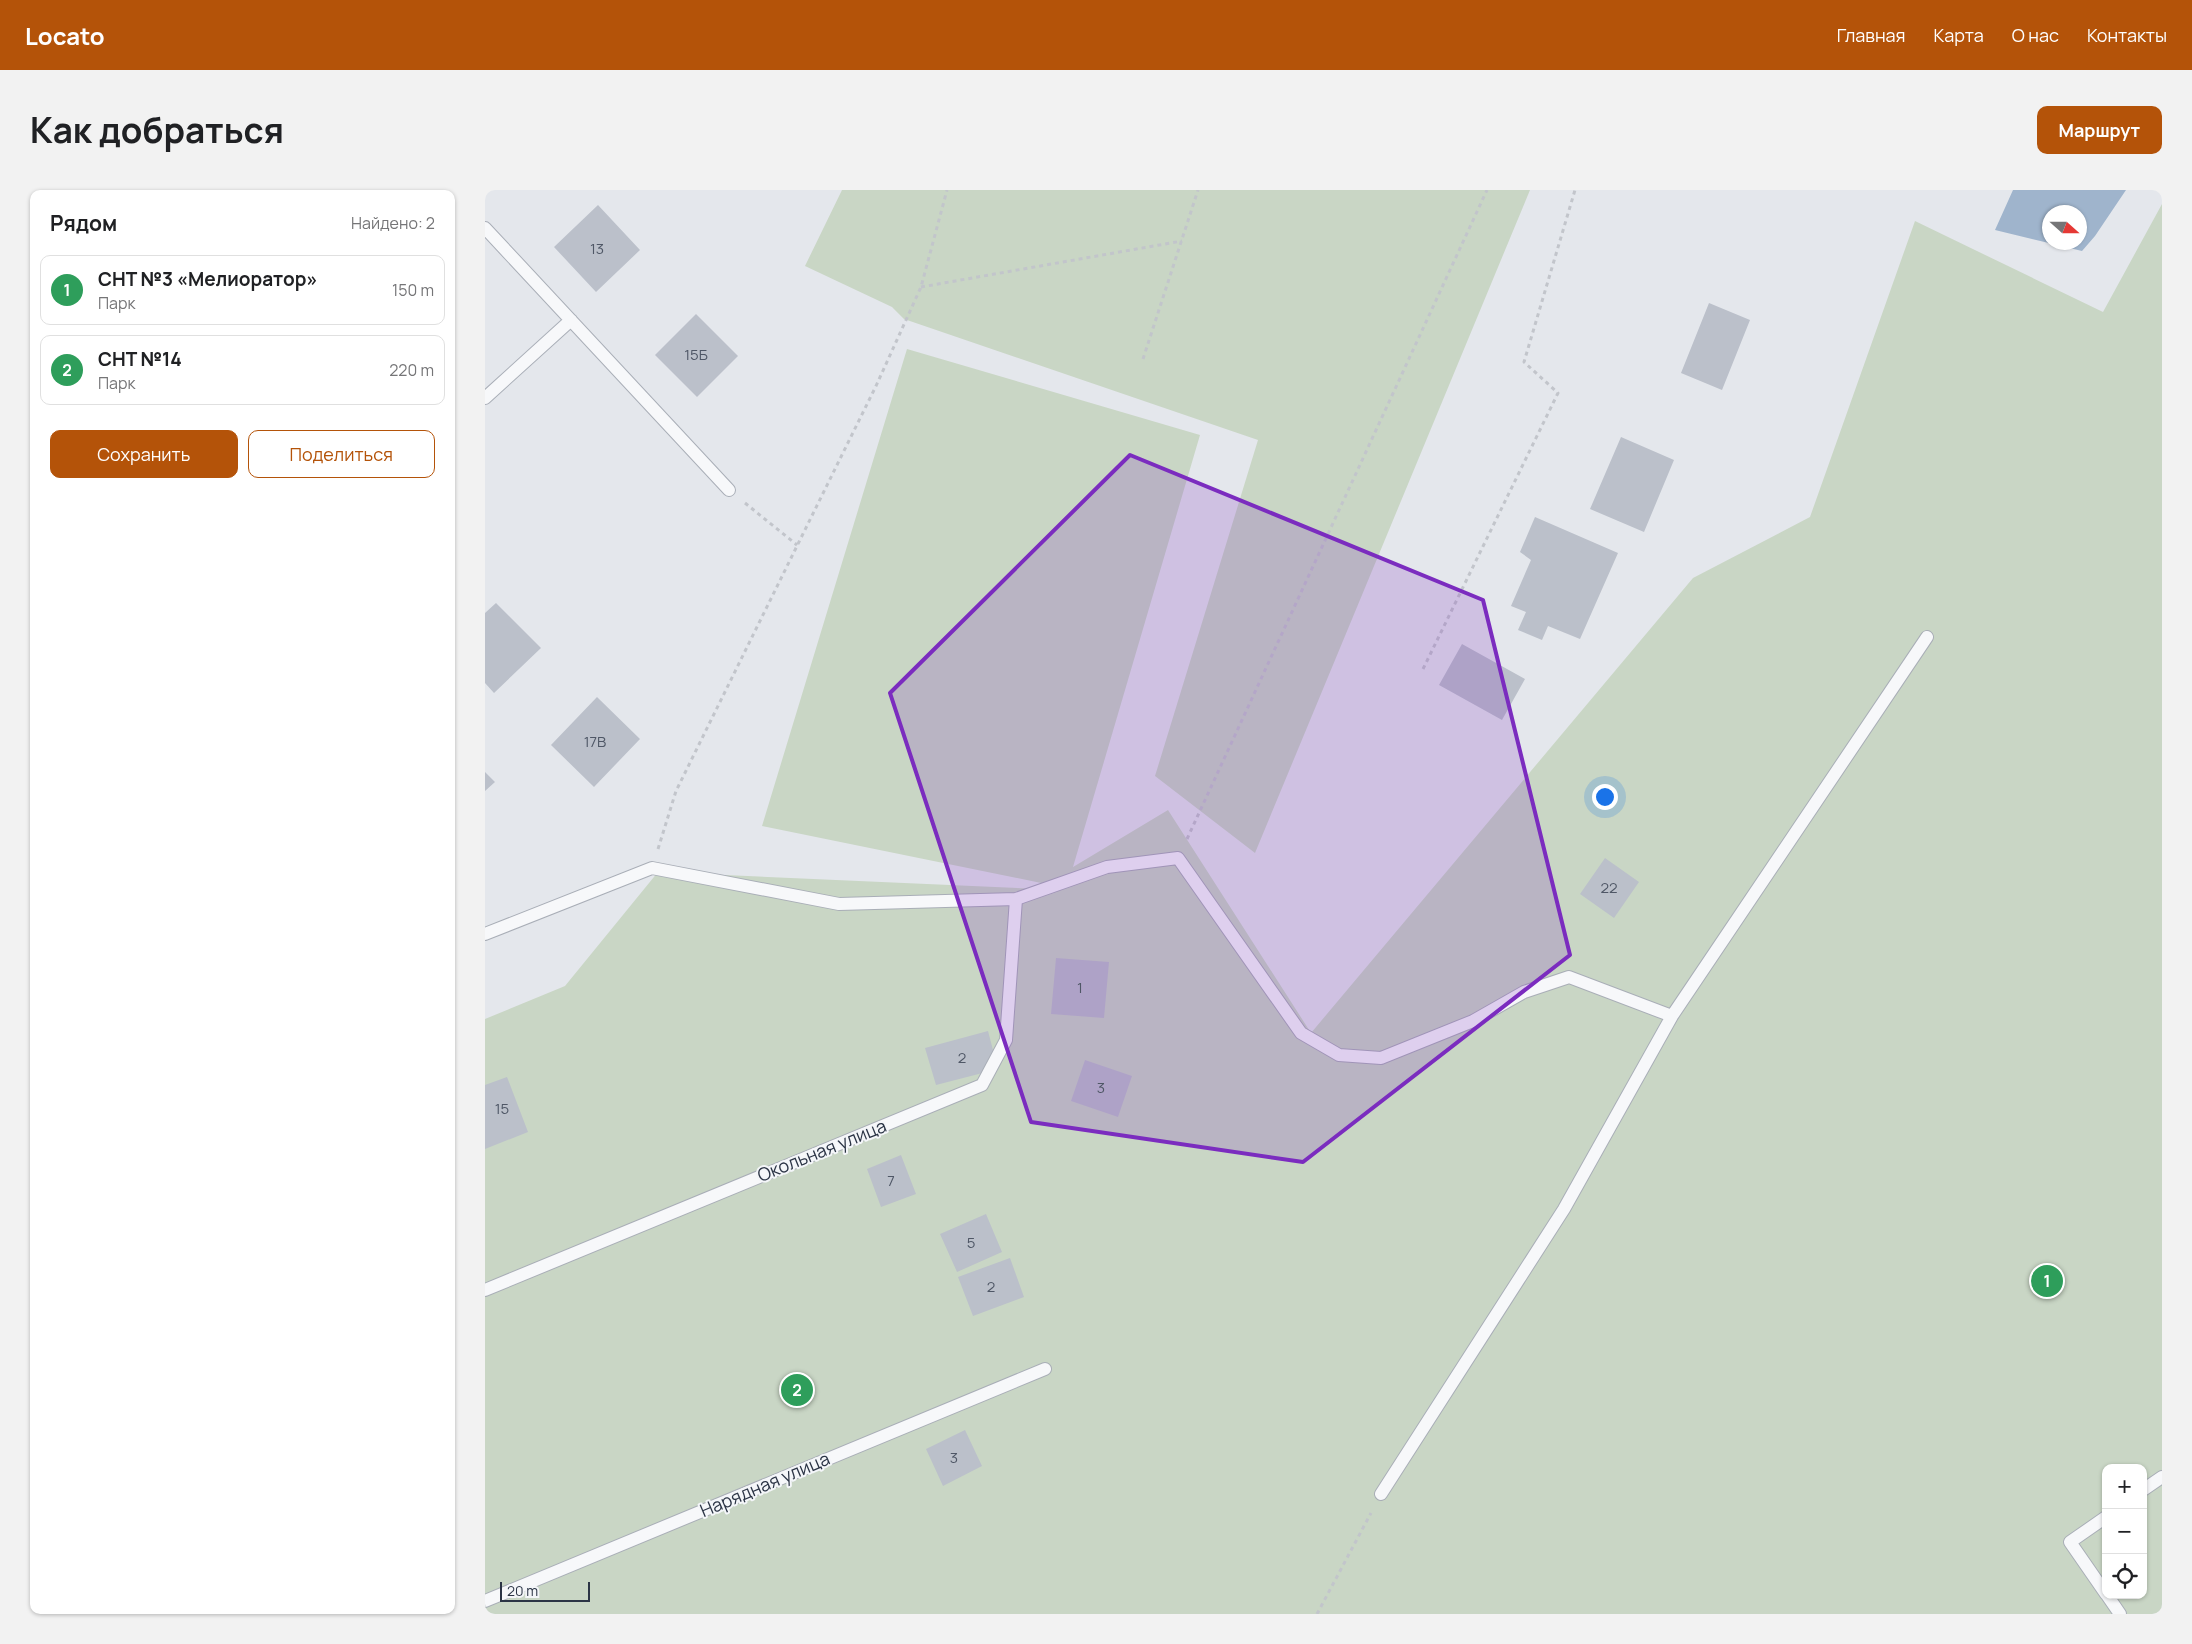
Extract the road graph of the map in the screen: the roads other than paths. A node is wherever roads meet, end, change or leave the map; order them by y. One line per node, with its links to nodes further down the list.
1 (485, 228): 2 (lane)
2 (571, 320): 3 (lane); 4 (lane)
3 (485, 398)
4 (729, 490)
5 (1927, 637): 8 (lane)
6 (1016, 899): 7 (lane); 8 (lane); 9 (lane, Окольная улица)
7 (485, 934)
8 (1672, 1016): 13 (lane)
9 (485, 1290)
10 (1045, 1368): 17 (lane, Нарядная улица)
11 (2162, 1477): 12 (lane)
12 (2147, 1487)
13 (1381, 1494)
14 (2102, 1520): 15 (lane)
15 (2102, 1588)
16 (2110, 1599): 18 (lane)
17 (485, 1601)
18 (2120, 1614)

